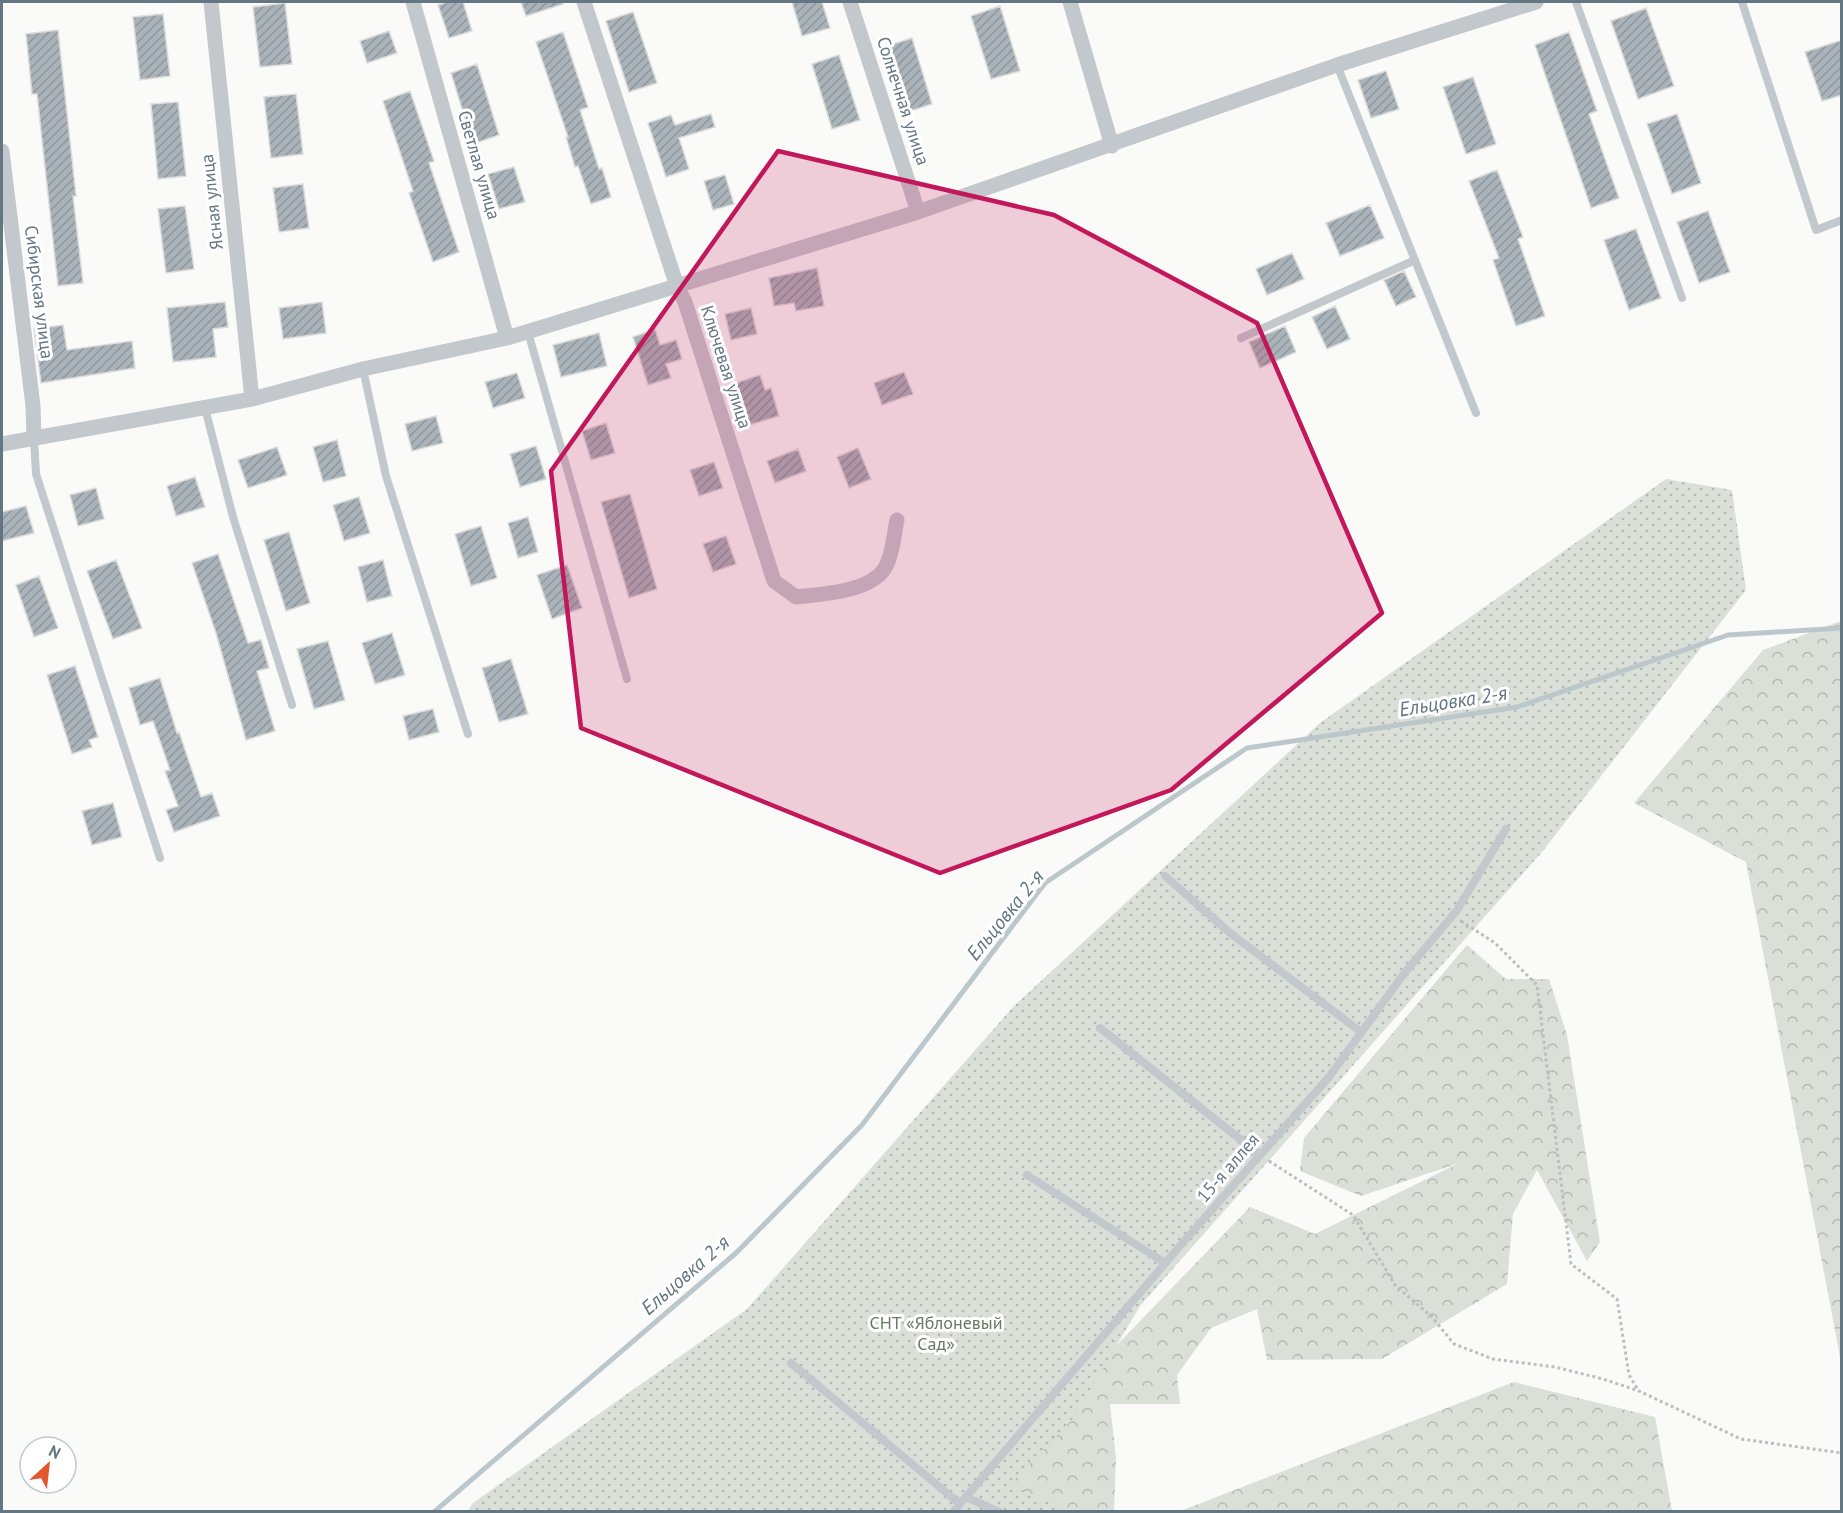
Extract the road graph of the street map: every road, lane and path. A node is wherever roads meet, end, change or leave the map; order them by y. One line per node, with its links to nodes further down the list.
1 (211, 2): 21 (street, Ясная улица)
2 (413, 2): 18 (street, Светлая улица)
3 (584, 2): 15 (street, Ключевая улица)
4 (850, 2): 12 (street, Солнечная улица)
5 (1070, 2): 10 (street)
6 (1536, 2): 9 (street)
7 (1576, 2): 16 (lane)
8 (1742, 2): 13 (lane)
9 (1337, 65): 10 (street); 14 (lane)
10 (1112, 146): 12 (street)
11 (2, 151): 24 (street, Сибирская улица)
12 (918, 212): 15 (street)
13 (1842, 220)
14 (1415, 260): 19 (lane); 23 (lane)
15 (677, 286): 17 (street); 26 (street, Ключевая улица)
16 (1682, 298)
17 (528, 332): 18 (street); 27 (lane)
18 (507, 338): 20 (street)
19 (1241, 338)
20 (363, 369): 21 (street); 29 (lane)
21 (252, 399): 22 (street)
22 (205, 408): 24 (street); 28 (lane)
23 (1476, 413)
24 (34, 439): 25 (street); 31 (lane)
25 (2, 444)
26 (897, 520)
27 (627, 679)
28 (292, 705)
29 (468, 734)
30 (1506, 829): 33 (lane, 15-я аллея)
31 (160, 858)
32 (1165, 876): 35 (lane)
33 (1452, 916): 35 (lane, 15-я аллея); 40 (path)
34 (1100, 1028): 36 (lane)
35 (1361, 1032): 36 (lane, 15-я аллея)
36 (1260, 1155): 38 (lane, 15-я аллея); 40 (path)
37 (1027, 1175): 38 (lane)
38 (1165, 1263): 42 (lane, 15-я аллея)
39 (791, 1363): 43 (lane)
40 (1639, 1391): 41 (path)
41 (1842, 1453)
42 (966, 1497): 43 (lane, 15-я аллея); 45 (lane)
43 (960, 1504): 44 (lane, 15-я аллея)
44 (953, 1512)
45 (999, 1512)

